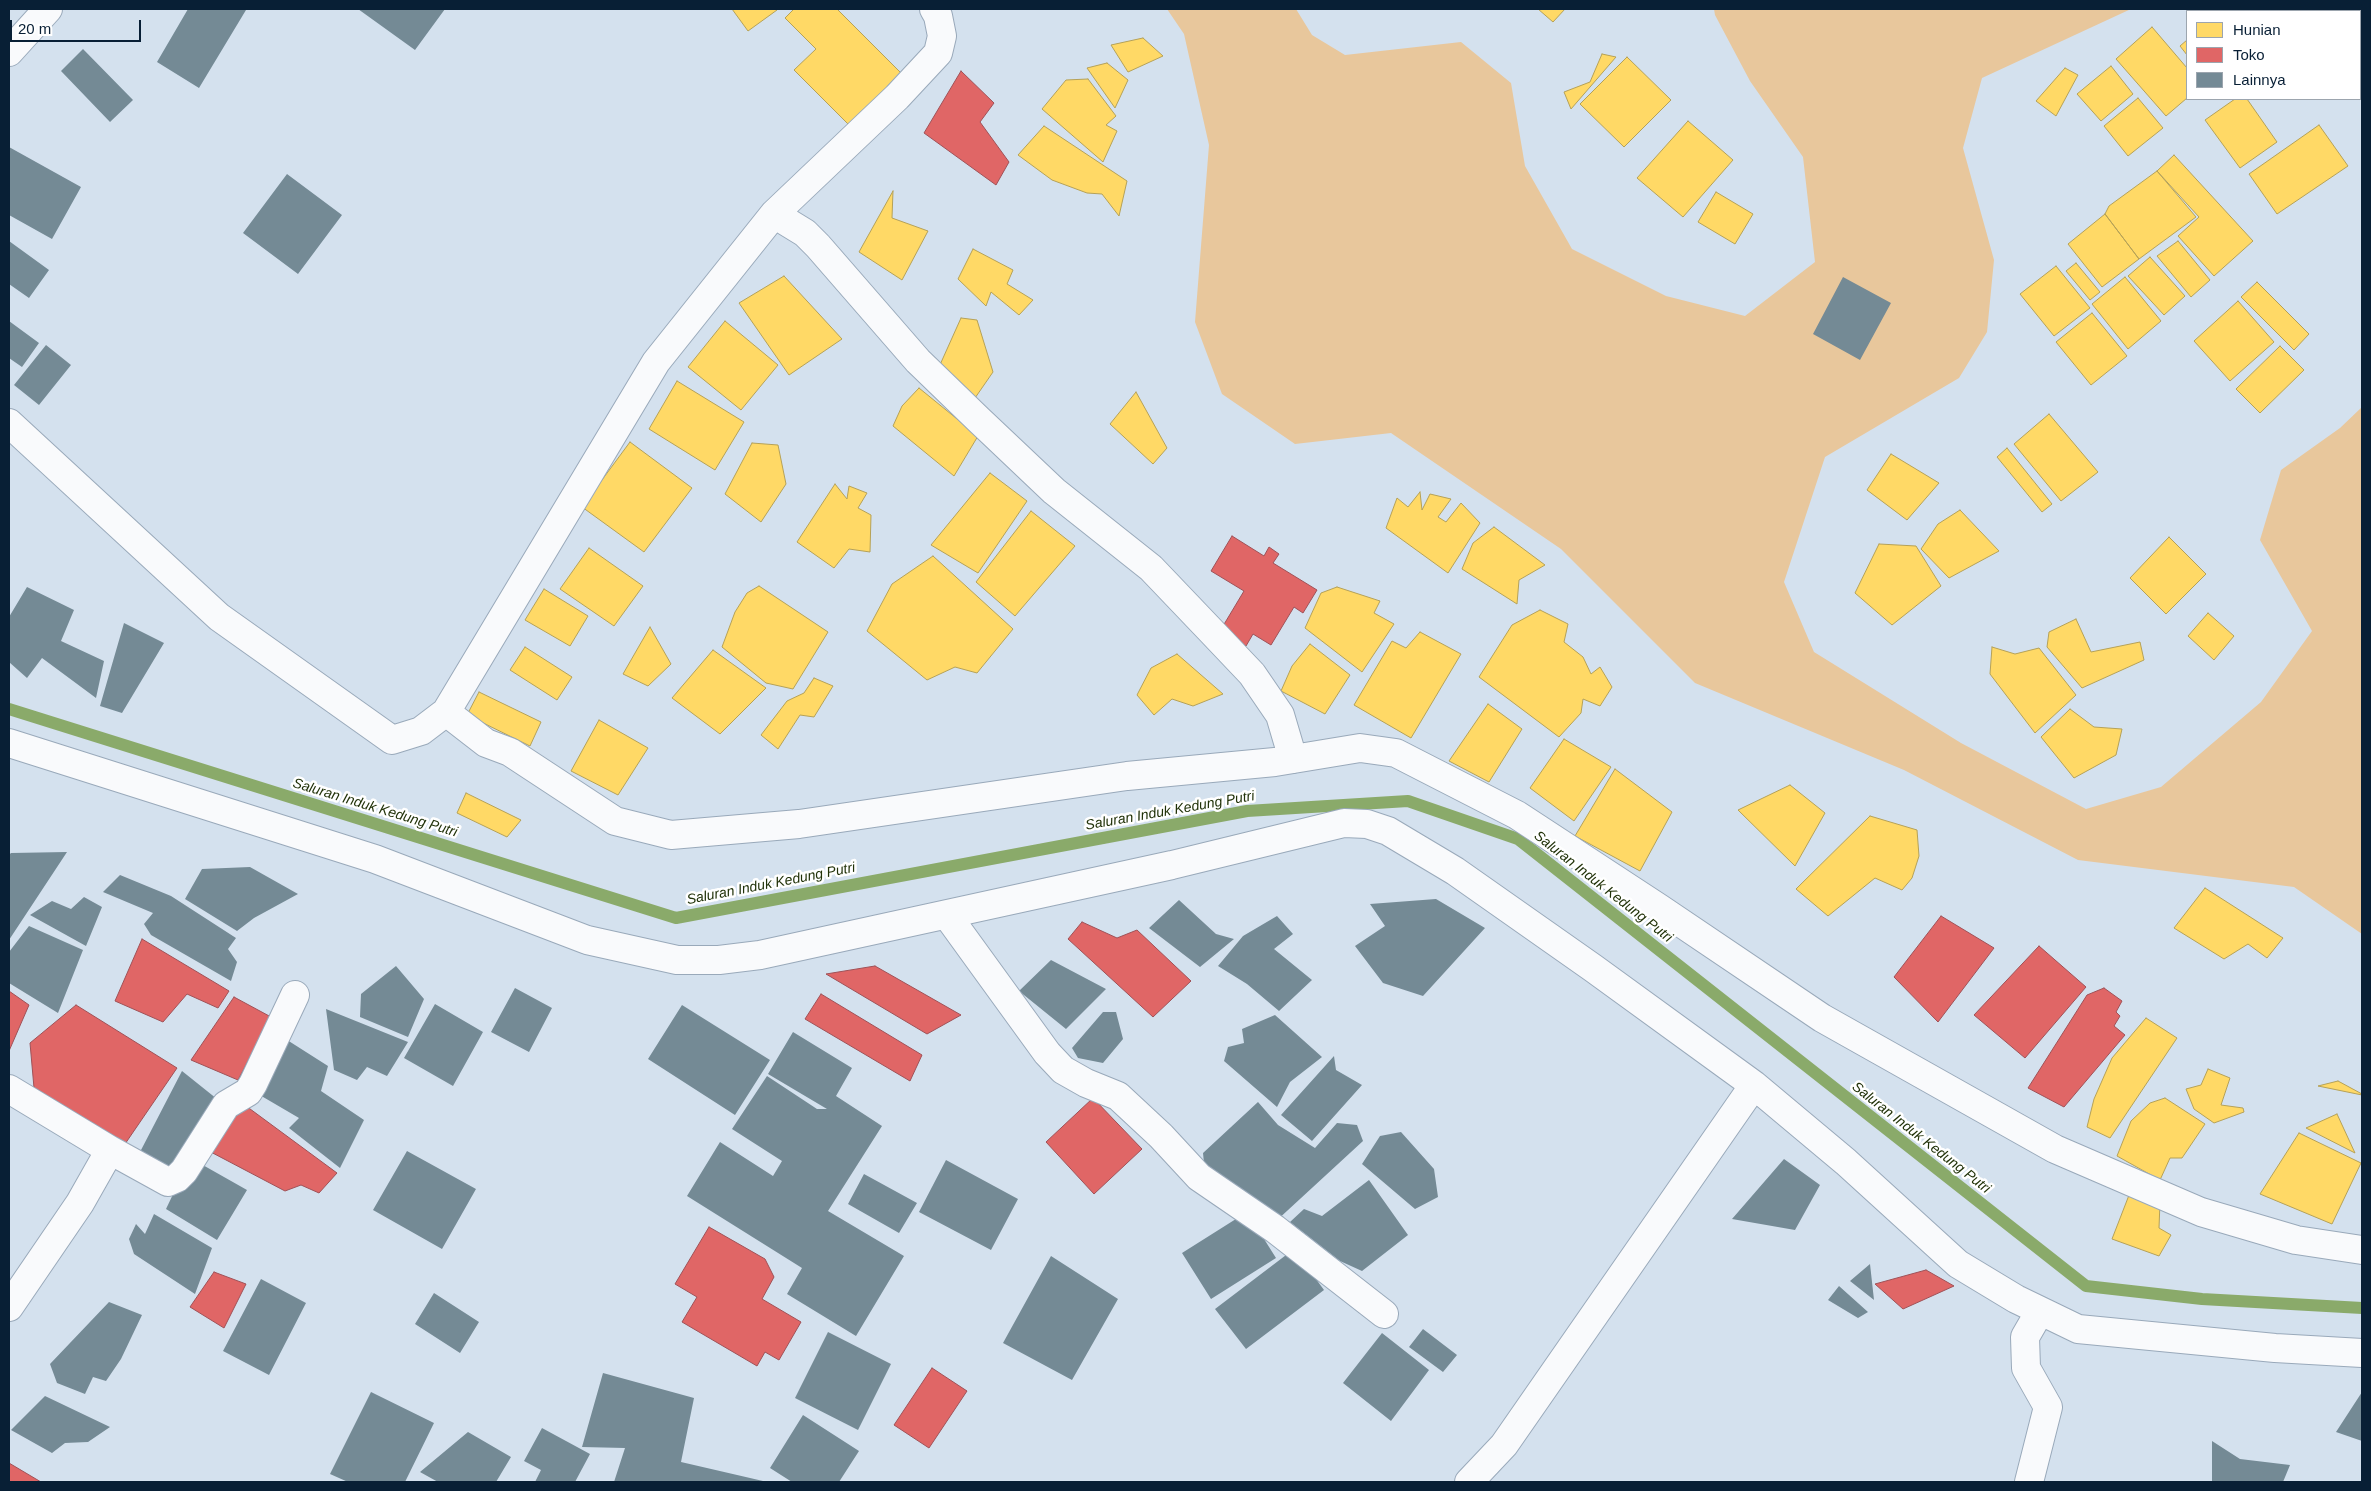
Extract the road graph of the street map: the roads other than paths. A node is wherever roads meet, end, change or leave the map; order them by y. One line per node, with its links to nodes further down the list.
1 (48, 9): 3 (street)
2 (934, 9): 4 (street)
3 (9, 52)
4 (774, 214): 6 (street); 8 (street)
5 (9, 423): 6 (street)
6 (446, 712): 8 (street)
7 (9, 743): 9 (street)
8 (1293, 759): 14 (street)
9 (947, 915): 11 (street); 17 (street)
10 (295, 996): 13 (street)
11 (1754, 1085): 16 (street); 19 (street)
12 (9, 1090): 13 (street)
13 (110, 1150): 15 (street)
14 (2362, 1250)
15 (9, 1308)
16 (2040, 1311): 18 (street); 20 (street)
17 (1384, 1314)
18 (2362, 1353)
19 (1469, 1482)
20 (2029, 1482)

